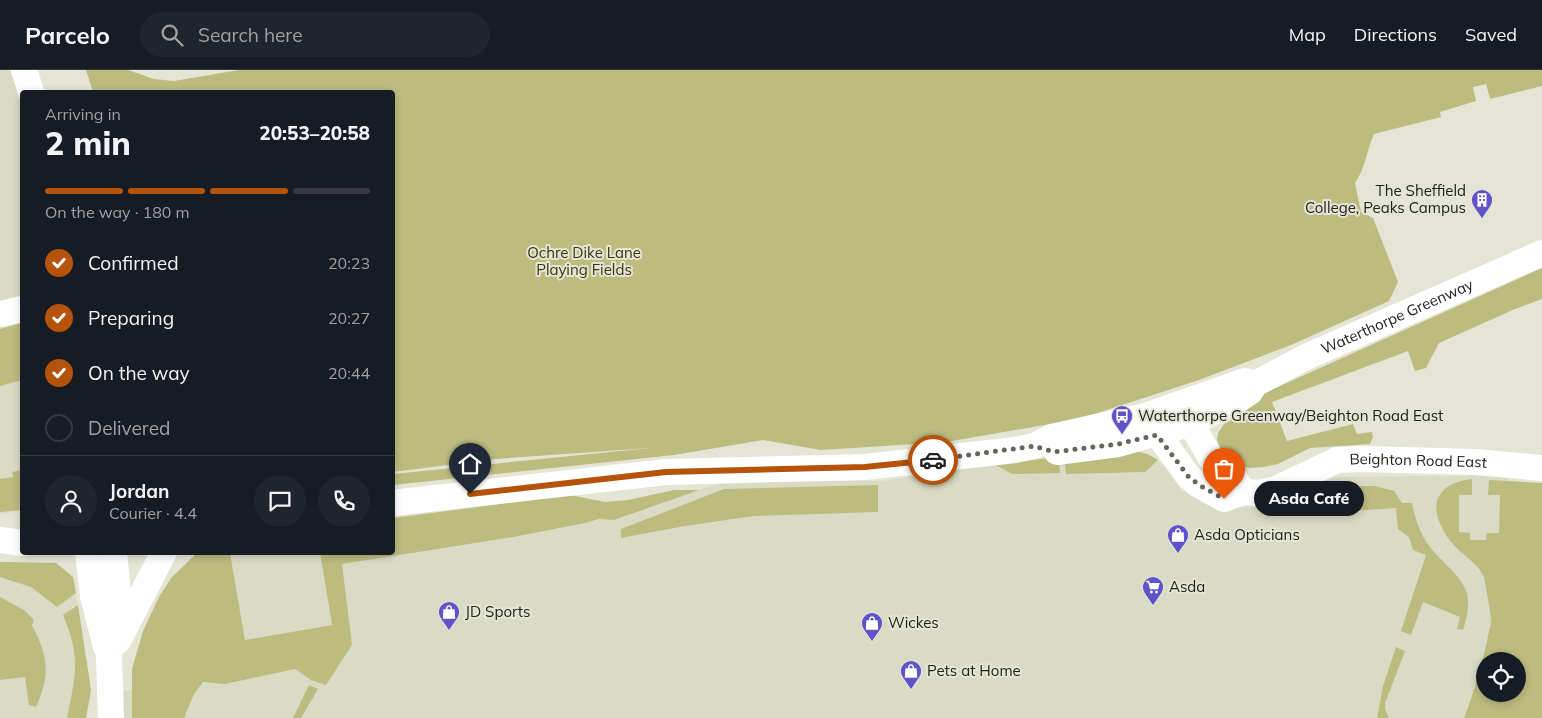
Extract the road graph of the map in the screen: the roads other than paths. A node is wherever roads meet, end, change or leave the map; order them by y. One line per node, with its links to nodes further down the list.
1 (24, 70): 2 (street)
2 (29, 90)
3 (1542, 253): 6 (street, Waterthorpe Greenway)
4 (20, 309): 5 (street)
5 (0, 314)
6 (1183, 416): 7 (street, Waterthorpe Greenway); 9 (street)
7 (1151, 425): 9 (street, Beighton Road East); 10 (street, Waterthorpe Greenway)
8 (1542, 468): 9 (street, Beighton Road East)
9 (1243, 492)
10 (395, 503)
11 (88, 555): 14 (street)
12 (114, 555): 14 (street)
13 (162, 555): 14 (street)
14 (109, 657): 15 (street)
15 (111, 718)

